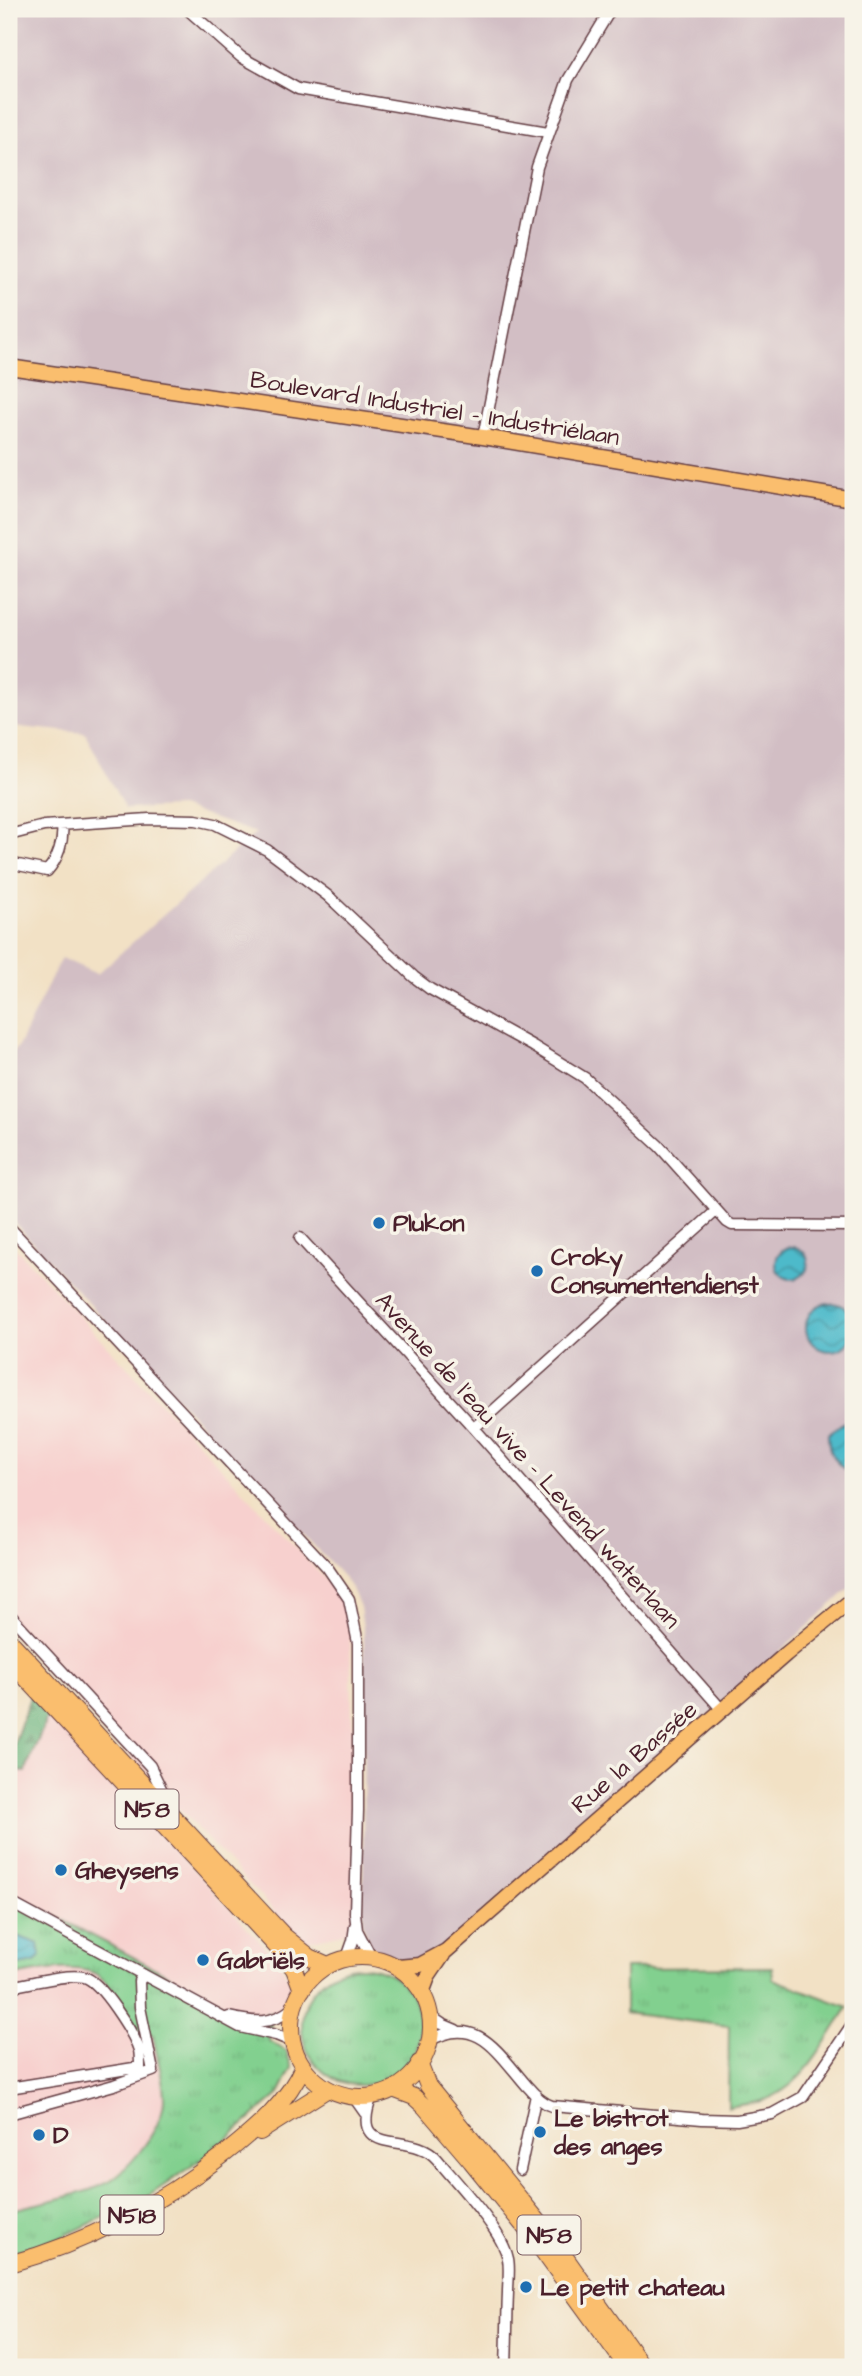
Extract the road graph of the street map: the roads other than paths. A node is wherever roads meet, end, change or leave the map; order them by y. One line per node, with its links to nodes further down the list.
1 (187, 9): 3 (street)
2 (611, 9): 3 (street)
3 (548, 132): 5 (street)
4 (9, 367): 5 (main road, Boulevard Industriel - Industriélaan)
5 (483, 437): 6 (main road, Boulevard Industriel - Industriélaan)
6 (853, 499)
7 (62, 825): 8 (street); 9 (street); 10 (street)
8 (9, 835)
9 (9, 863)
10 (716, 1211): 11 (street); 14 (street)
11 (853, 1226)
12 (9, 1227): 22 (street)
13 (300, 1238): 14 (street, Avenue de l'eau vive - Levend waterlaan)
14 (474, 1428): 19 (street, Avenue de l'eau vive - Levend waterlaan)
15 (853, 1600): 19 (main road, Rue la Bassée)
16 (9, 1614): 20 (street)
17 (9, 1640): 20 (highway, N58)
18 (9, 1660): 30 (highway, N58)
19 (723, 1710): 23 (main road, Rue la Bassée)
20 (177, 1821): 26 (highway, N58)
21 (9, 1902): 28 (street)
22 (356, 1920): 24 (street); 25 (street)
23 (446, 1951): 27 (main road, Rue la Bassée); 31 (main road, Rue la Bassée)
24 (371, 1957): 25 (highway); 27 (highway)
25 (347, 1958): 26 (highway)
26 (328, 1965): 30 (highway)
27 (398, 1968): 31 (highway)
28 (144, 1975): 33 (street); 41 (street)
29 (9, 1987): 41 (street)
30 (302, 1990): 32 (highway)
31 (422, 1993): 34 (highway)
32 (293, 2008): 33 (street); 38 (highway)
33 (223, 2015): 38 (street)
34 (430, 2016): 36 (street); 37 (highway)
35 (853, 2023): 45 (street)
36 (451, 2028): 37 (street); 45 (street)
37 (429, 2041): 39 (highway)
38 (293, 2042): 40 (highway)
39 (419, 2063): 44 (highway); 55 (highway, N58)
40 (303, 2066): 43 (highway); 50 (highway, N518)
41 (143, 2071): 42 (street); 49 (street)
42 (9, 2088)
43 (328, 2089): 46 (highway); 50 (highway, N518)
44 (393, 2089): 47 (highway); 54 (highway, N58)
45 (536, 2095): 51 (street)
46 (353, 2096): 47 (highway); 48 (street)
47 (372, 2096): 48 (street)
48 (365, 2113): 53 (street)
49 (9, 2114)
50 (242, 2140): 52 (highway, N518)
51 (520, 2170)
52 (9, 2263)
53 (506, 2367)
54 (627, 2367)
55 (643, 2367)

